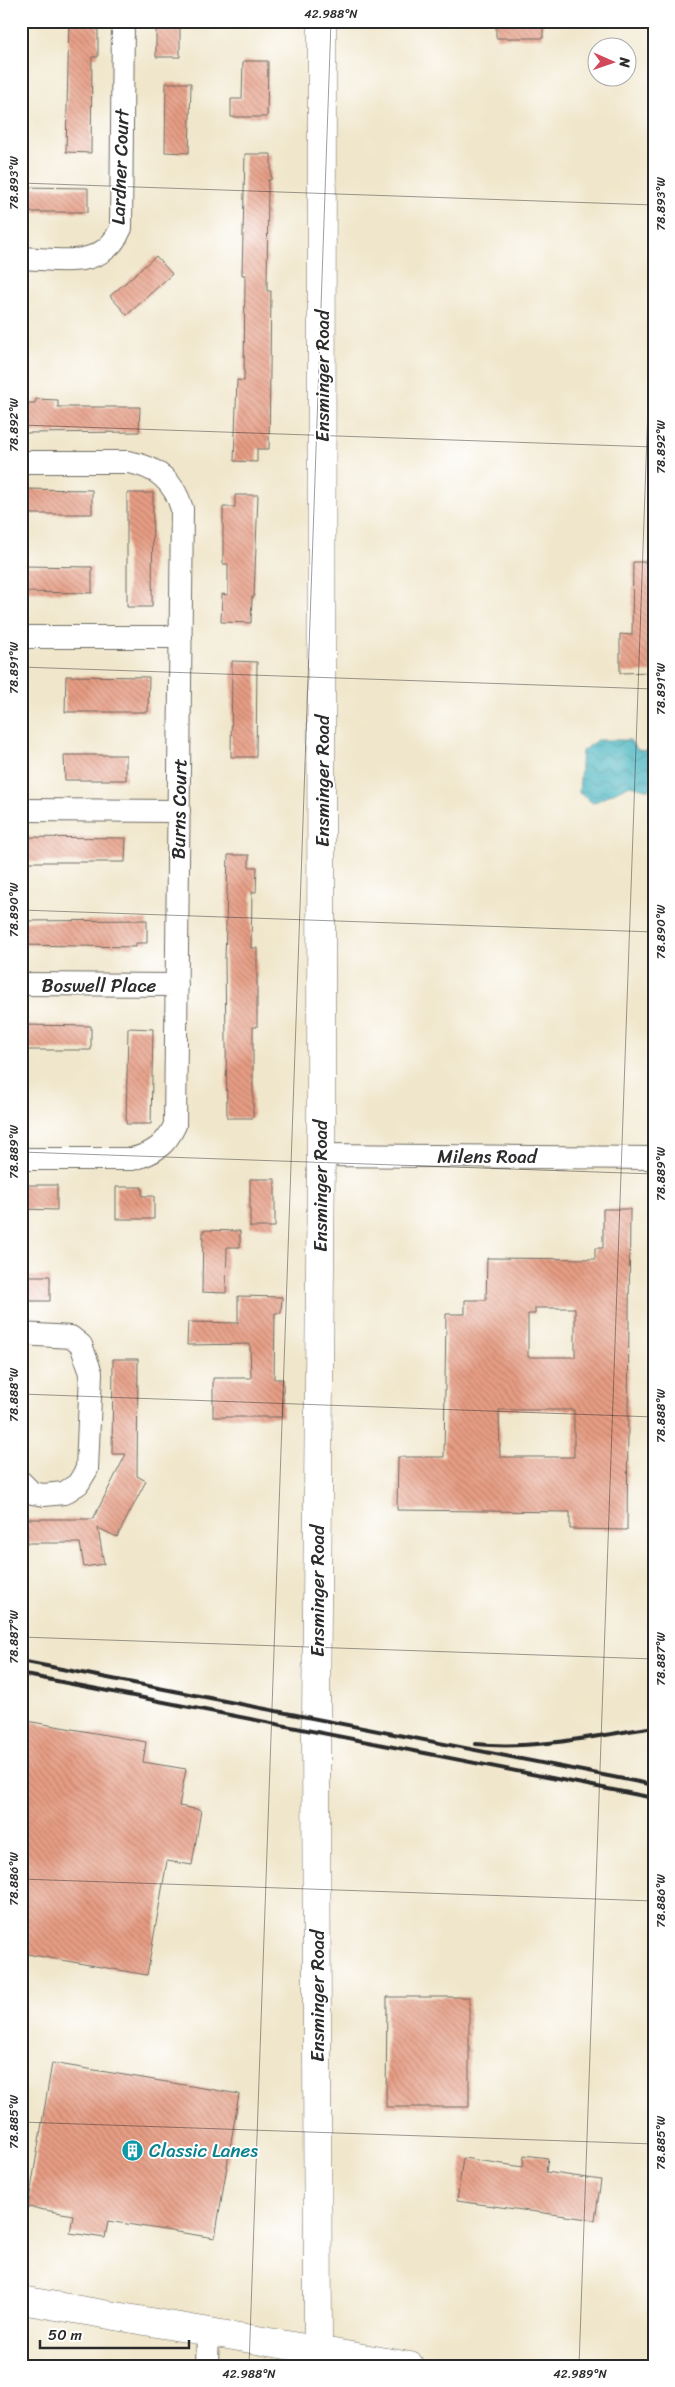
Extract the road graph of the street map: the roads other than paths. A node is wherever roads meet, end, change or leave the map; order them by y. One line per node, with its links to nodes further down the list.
1 (123, 21): 3 (street, Lardner Court)
2 (322, 21): 11 (street, Ensminger Road)
3 (21, 258)
4 (21, 462): 6 (street, Burns Court)
5 (21, 637): 6 (street)
6 (181, 637): 8 (street, Burns Court)
7 (21, 810): 8 (street)
8 (179, 811): 10 (street, Burns Court)
9 (21, 984): 10 (street, Boswell Place)
10 (177, 985): 13 (street, Burns Court)
11 (321, 1155): 12 (street, Milens Road); 18 (street, Ensminger Road)
12 (654, 1158)
13 (21, 1159)
14 (21, 1334): 15 (street)
15 (21, 1482)
16 (21, 2300): 17 (street)
17 (208, 2332): 18 (street); 19 (street)
18 (318, 2351): 20 (street)
19 (207, 2366)
20 (410, 2366)

